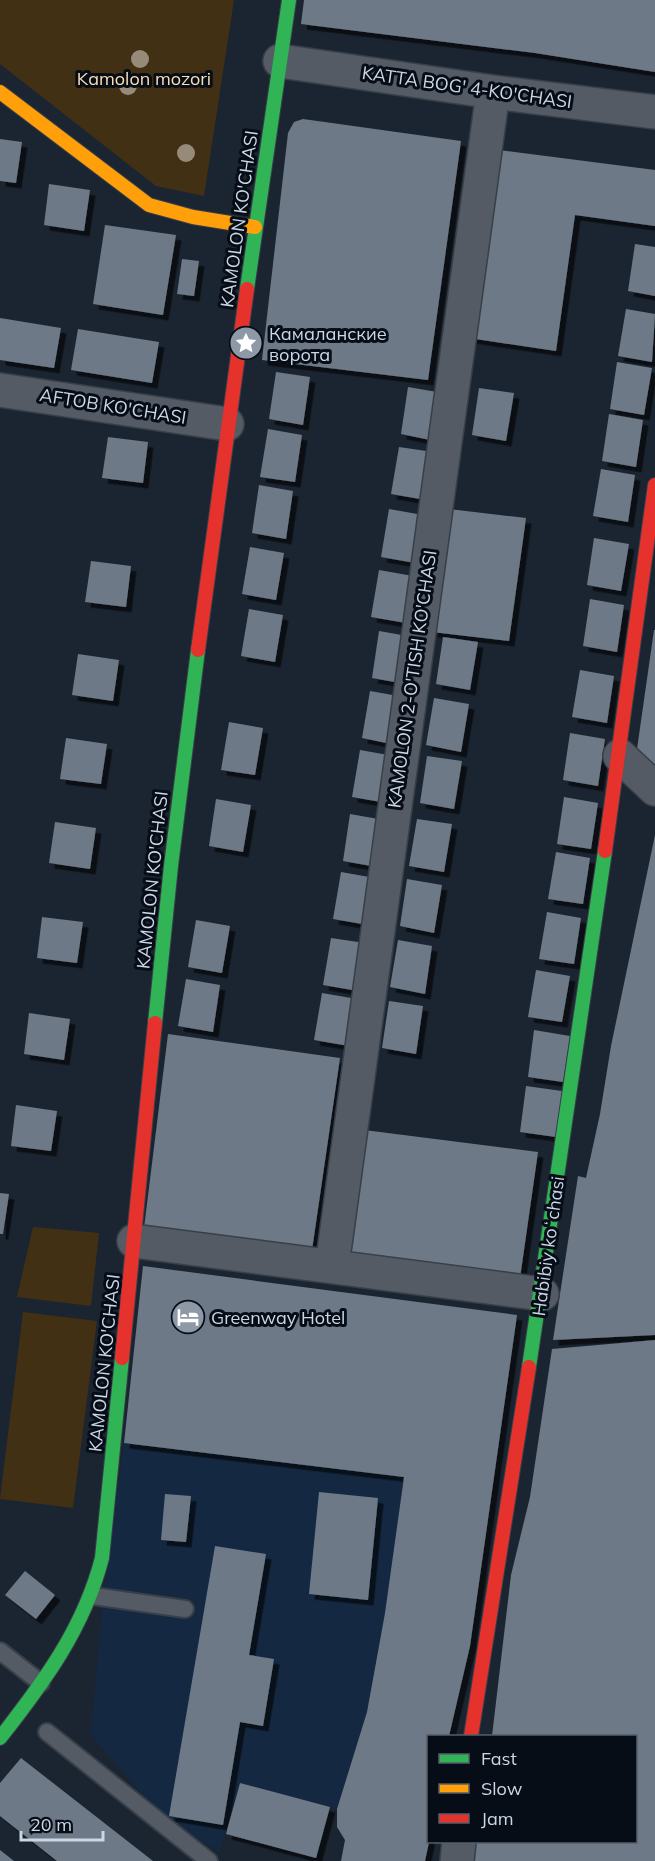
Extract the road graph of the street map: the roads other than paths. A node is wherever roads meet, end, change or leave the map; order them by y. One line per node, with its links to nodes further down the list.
1 (289, 0): 2 (street, KAMOLON KO'CHASI)
2 (280, 61): 4 (street, KATTA BOG' 4-KO'CHASI); 6 (street, KAMOLON KO'CHASI)
3 (0, 92): 6 (street)
4 (493, 92): 5 (street, KATTA BOG' 4-KO'CHASI); 13 (street, KAMOLON 2-O'TISH KO'CHASI)
5 (655, 112)
6 (255, 227): 8 (street, KAMOLON KO'CHASI)
7 (0, 390): 8 (street, AFTOB KO'CHASI)
8 (227, 424): 12 (street, KAMOLON KO'CHASI)
9 (655, 485): 10 (street, Habibiy koʻchasi)
10 (620, 756): 11 (street); 14 (street, Habibiy koʻchasi)
11 (655, 789)
12 (134, 1241): 13 (street); 15 (street, KAMOLON KO'CHASI)
13 (332, 1266): 14 (street)
14 (542, 1294): 20 (street, Habibiy koʻchasi)
15 (93, 1596): 16 (lane); 18 (street, KAMOLON KO'CHASI)
16 (185, 1609)
17 (0, 1651): 18 (lane)
18 (41, 1683): 21 (street, KAMOLON KO'CHASI)
19 (46, 1732): 23 (lane)
20 (471, 1735)
21 (0, 1738)
22 (459, 1843): 24 (street)
23 (209, 1861)
24 (457, 1861)

